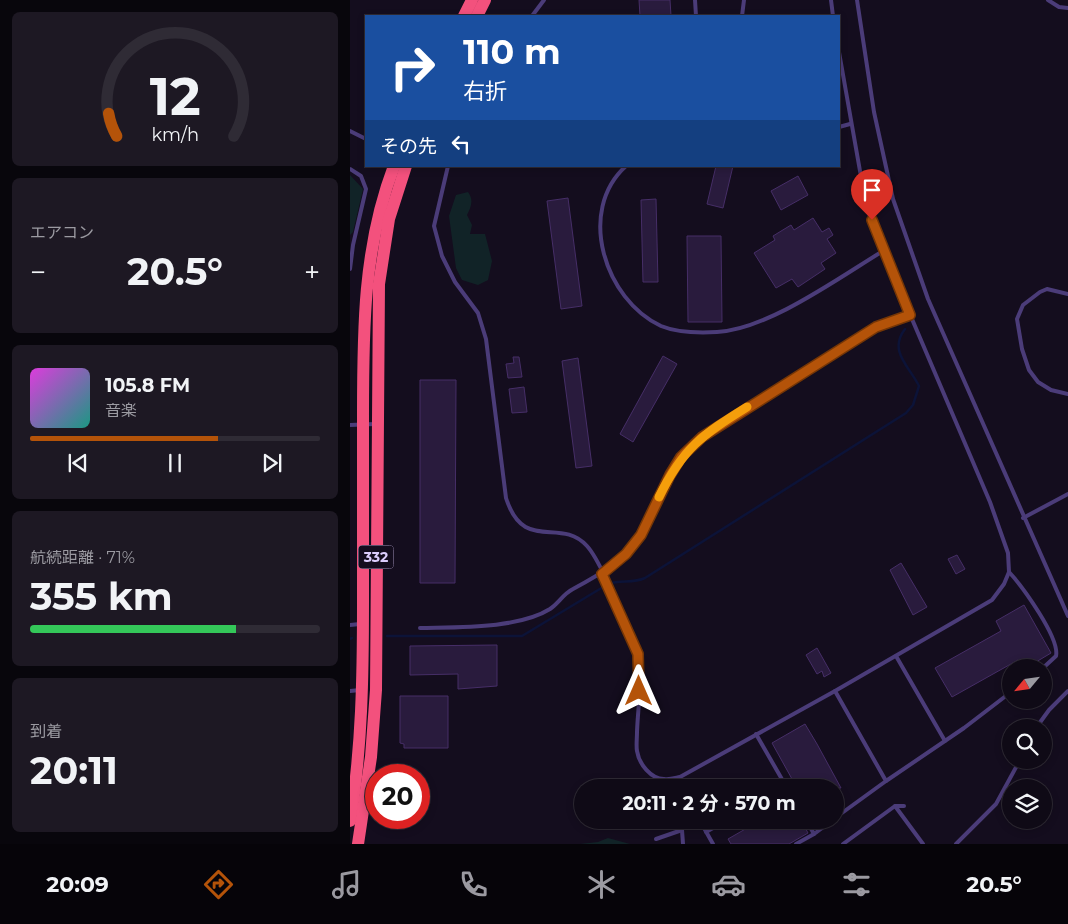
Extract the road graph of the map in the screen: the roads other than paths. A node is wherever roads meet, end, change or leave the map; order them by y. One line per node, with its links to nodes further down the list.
1 (472, 0): 10 (highway)
2 (485, 0): 11 (highway)
3 (544, 0): 12 (lane)
4 (695, 0): 13 (lane)
5 (744, 0): 14 (lane)
6 (831, 0): 15 (lane)
7 (857, 0): 35 (lane)
8 (1048, 0): 9 (lane)
9 (1068, 8)
10 (464, 15)
11 (478, 15)
12 (533, 15)
13 (696, 15)
14 (742, 15)
15 (833, 15)
16 (840, 59): 17 (lane)
17 (850, 124): 18 (lane); 27 (lane)
18 (840, 127)
19 (350, 131): 20 (lane)
20 (365, 138)
21 (394, 167): 32 (highway, 332)
22 (406, 167): 32 (highway, 332)
23 (448, 167): 37 (lane)
24 (625, 167): 27 (lane)
25 (350, 169): 26 (lane)
26 (351, 244): 28 (lane)
27 (883, 251): 30 (lane)
28 (350, 269)
29 (1068, 294): 31 (lane)
30 (910, 315): 36 (lane); 37 (lane)
31 (1068, 394)
32 (370, 424): 33 (lane); 39 (highway, 332); 43 (highway, 332)
33 (350, 425)
34 (1068, 494): 35 (lane)
35 (1023, 518): 38 (lane)
36 (1010, 572): 41 (lane); 42 (lane)
37 (602, 574): 40 (lane); 51 (lane)
38 (1068, 616)
39 (356, 624): 43 (highway, 332)
40 (420, 628)
41 (896, 656): 44 (lane); 49 (lane)
42 (1052, 659)
43 (363, 691): 57 (highway, 332); 66 (highway, 332)
44 (835, 691): 48 (lane); 53 (lane)
45 (1068, 691): 47 (lane)
46 (1002, 699): 49 (lane)
47 (1042, 719)
48 (756, 734): 51 (lane); 52 (lane)
49 (945, 741): 53 (lane)
50 (1015, 769): 72 (lane)
51 (680, 777)
52 (781, 779)
53 (886, 781): 56 (lane)
54 (895, 806): 55 (lane); 70 (lane); 71 (lane)
55 (904, 806)
56 (844, 812)
57 (350, 821)
58 (704, 829): 63 (lane)
59 (711, 829): 63 (lane)
60 (811, 829): 64 (lane)
61 (821, 829): 64 (lane)
62 (682, 830): 65 (lane); 67 (lane)
63 (706, 832): 68 (lane)
64 (814, 834): 69 (lane)
65 (656, 839)
66 (358, 844)
67 (683, 844)
68 (713, 844)
69 (796, 844)
70 (843, 844)
71 (923, 844)
72 (956, 844)

